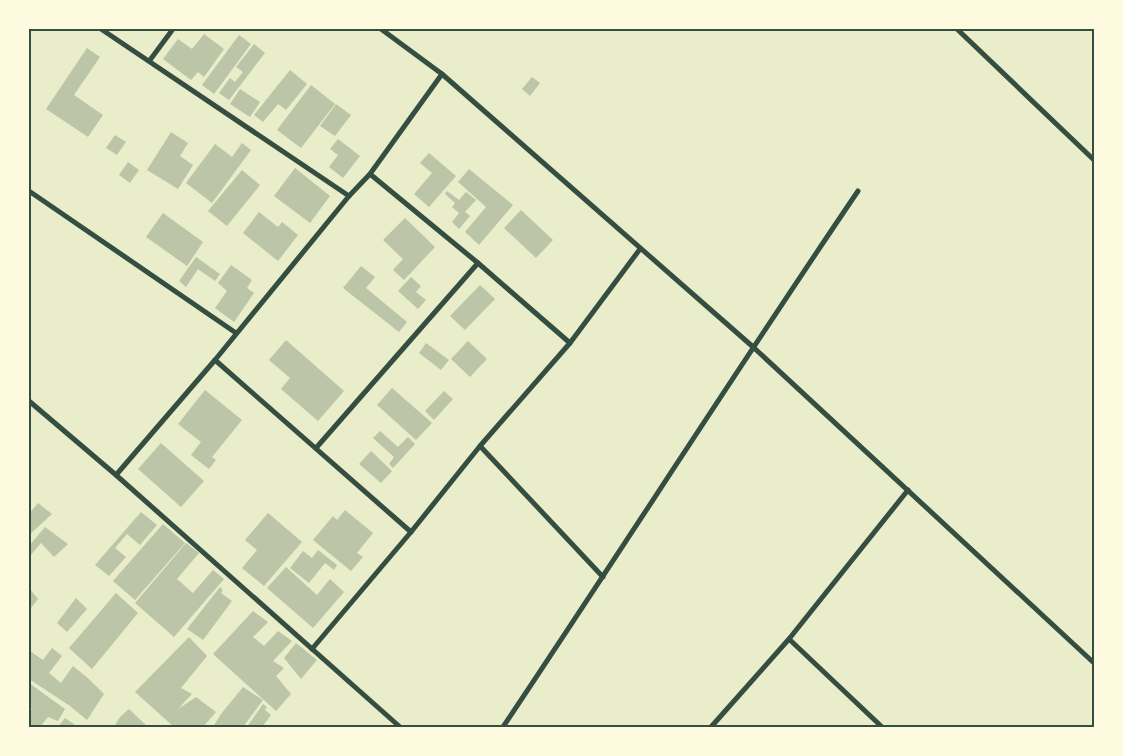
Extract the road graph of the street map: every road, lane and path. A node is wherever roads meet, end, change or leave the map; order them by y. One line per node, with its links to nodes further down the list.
1 (101, 29): 5 (street)
2 (173, 29): 5 (street)
3 (381, 29): 6 (street)
4 (957, 29): 7 (street)
5 (150, 60): 11 (street)
6 (442, 74): 8 (street); 12 (street)
7 (1094, 160)
8 (370, 174): 11 (street); 13 (street)
9 (29, 190): 14 (street)
10 (858, 191): 16 (street)
11 (349, 196): 14 (street)
12 (640, 249): 15 (street); 16 (street)
13 (478, 263): 15 (street); 20 (street)
14 (236, 333): 17 (street)
15 (570, 343): 19 (street)
16 (752, 346): 22 (street); 24 (street)
17 (214, 360): 20 (street); 21 (street)
18 (29, 400): 21 (street)
19 (480, 446): 23 (street); 24 (street)
20 (316, 448): 23 (street)
21 (116, 475): 26 (street)
22 (908, 490): 25 (street); 27 (street)
23 (411, 532): 26 (street)
24 (604, 577): 29 (street)
25 (789, 639): 30 (street); 31 (street)
26 (312, 649): 28 (street)
27 (1094, 663)
28 (400, 727)
29 (503, 727)
30 (711, 727)
31 (882, 727)

